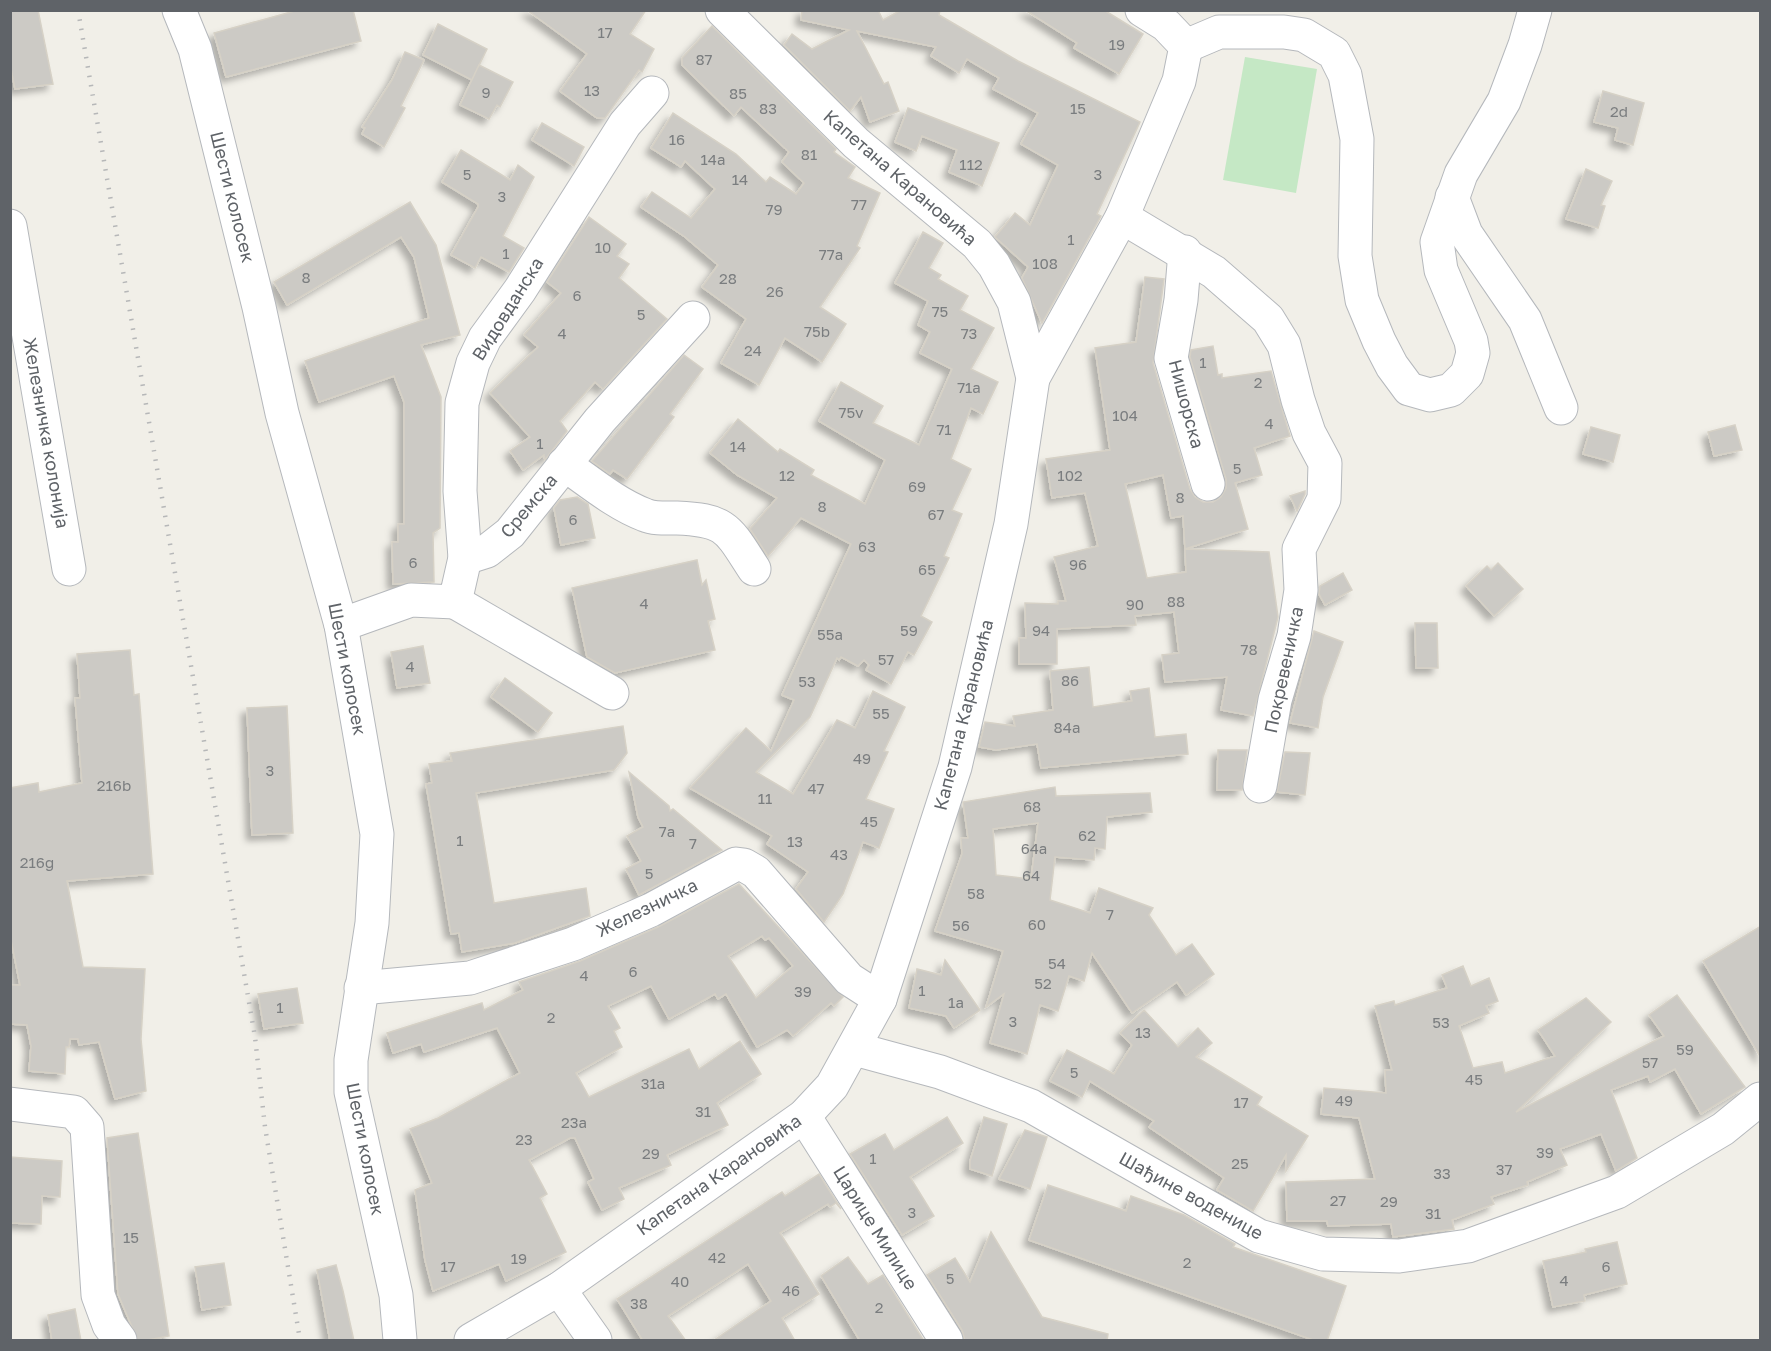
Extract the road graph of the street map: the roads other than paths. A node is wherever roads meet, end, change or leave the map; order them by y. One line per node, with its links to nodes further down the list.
1 (179, 10): 20 (street, Шести колосек)
2 (722, 10): 12 (street, Капетана Карановића)
3 (1142, 10): 5 (street)
4 (1535, 10): 7 (street)
5 (1186, 46): 7 (street); 8 (street)
6 (652, 93): 16 (street, Видовданска)
7 (1452, 197): 13 (street)
8 (1122, 217): 10 (street, Покревеничка); 12 (street)
9 (10, 226): 17 (street, Железничка колонија)
10 (1185, 252): 15 (street, Нишорска); 22 (street, Покревеничка)
11 (693, 318): 14 (street, Сремска)
12 (1033, 378): 24 (street, Капетана Карановића)
13 (1561, 408)
14 (564, 464): 16 (street, Сремска); 18 (street)
15 (1208, 484)
16 (465, 558): 19 (street)
17 (69, 569)
18 (754, 569)
19 (455, 602): 20 (street); 21 (street)
20 (341, 625): 23 (street, Шести колосек)
21 (612, 693)
22 (1260, 786)
23 (361, 988): 24 (street, Железничка); 31 (street, Шести колосек)
24 (880, 999): 25 (street, Капетана Карановића)
25 (855, 1049): 26 (street, Шађине воденице); 28 (street, Капетана Карановића)
26 (1761, 1099)
27 (10, 1104): 30 (street)
28 (804, 1116): 29 (street, Капетана Карановића); 34 (street, Царице Милице)
29 (559, 1288): 32 (street, Капетана Карановића); 33 (street)
30 (120, 1341)
31 (400, 1341)
32 (471, 1341)
33 (595, 1341)
34 (946, 1341)

